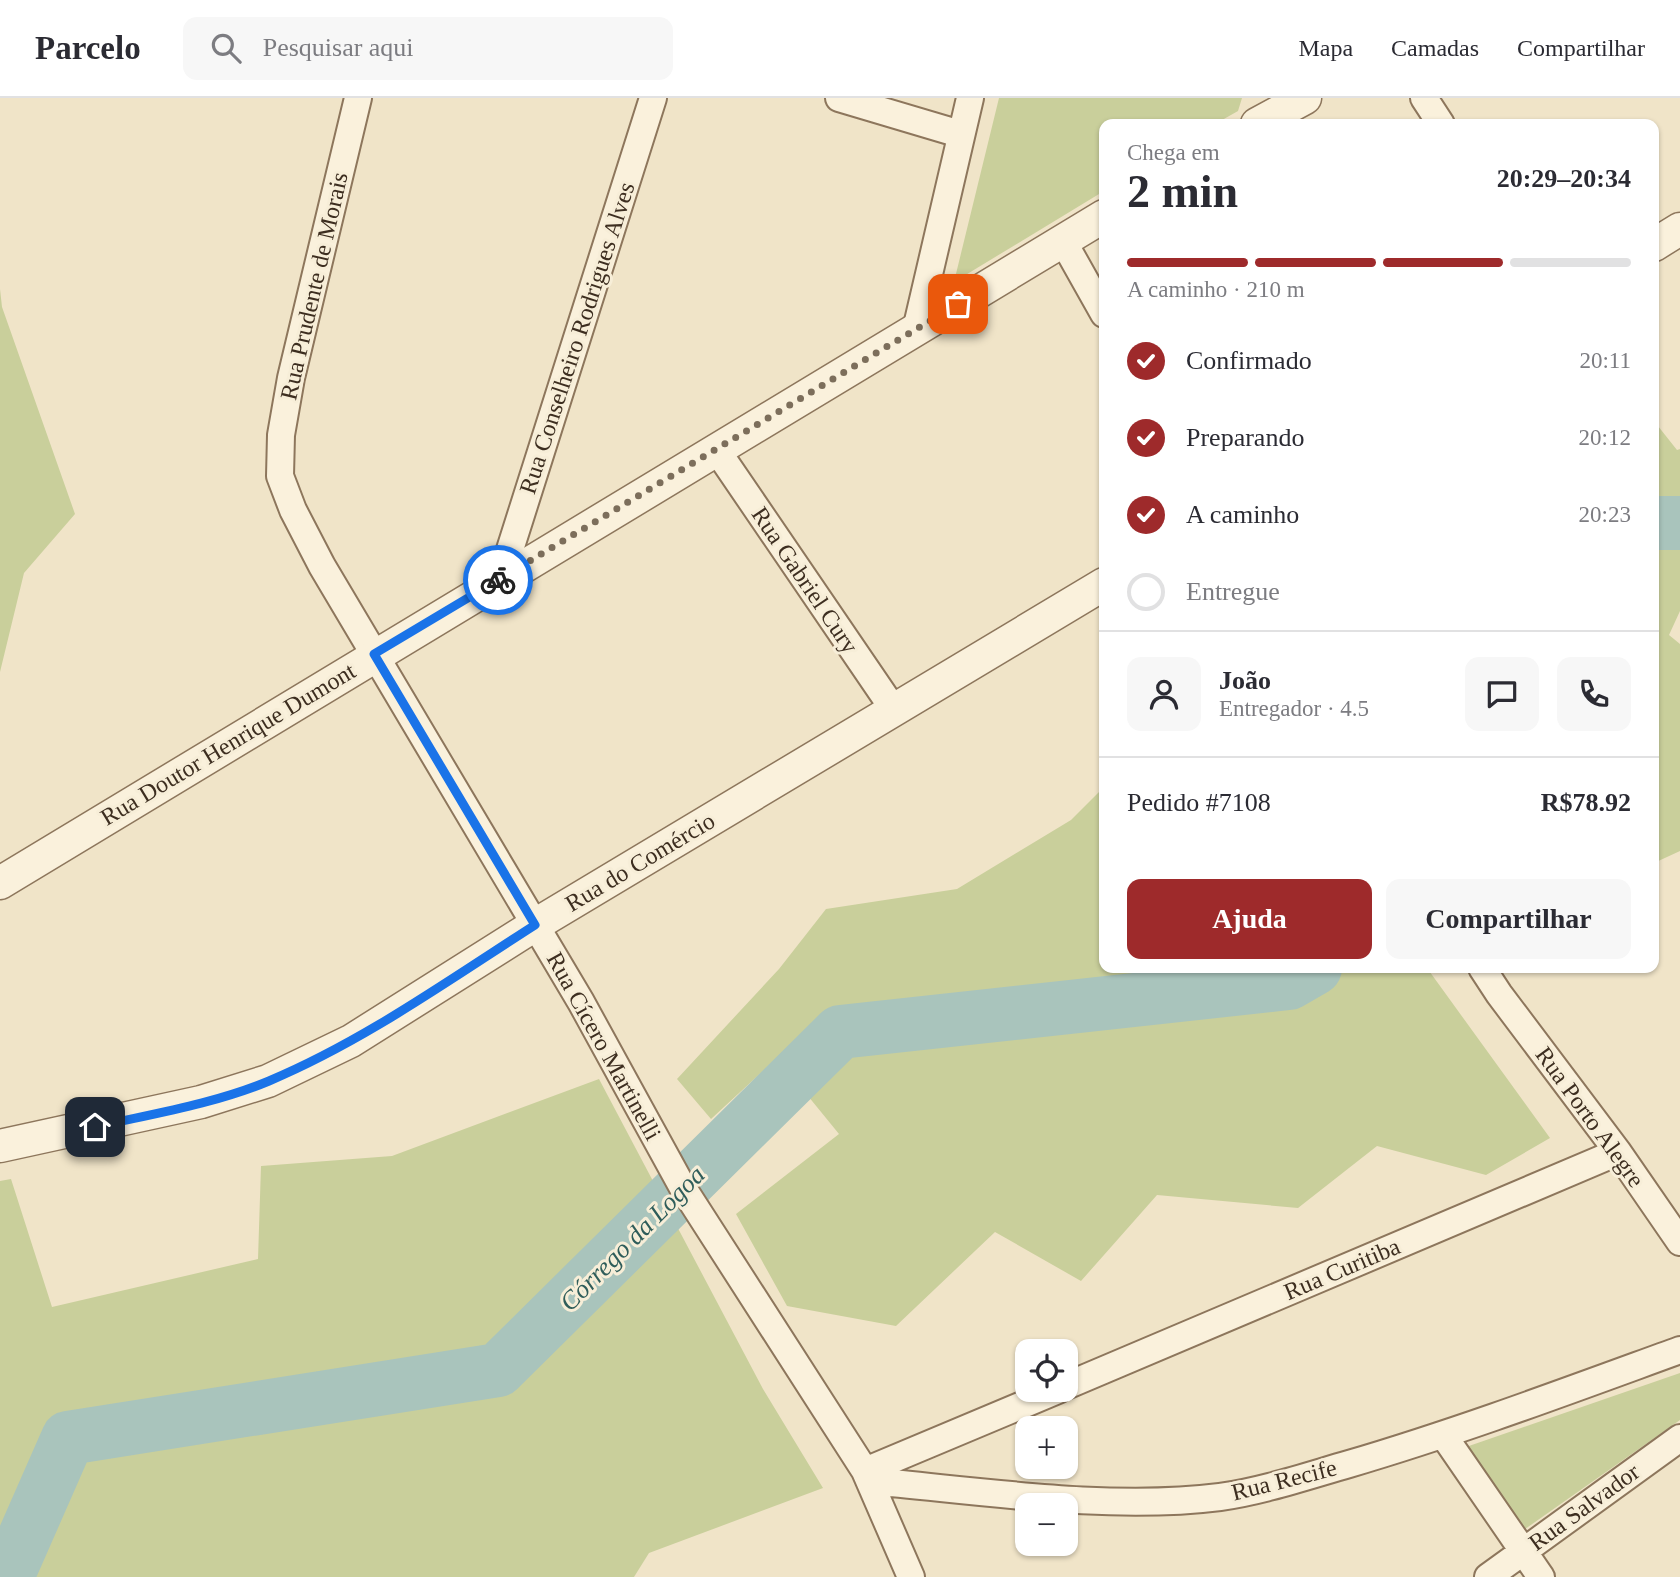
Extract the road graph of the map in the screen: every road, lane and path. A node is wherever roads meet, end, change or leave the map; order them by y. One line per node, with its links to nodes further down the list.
1 (358, 98): 19 (street, Rua Prudente de Morais)
2 (653, 98): 20 (street, Rua Conselheiro Rodrigues Alves)
3 (839, 98): 11 (street)
4 (970, 98): 11 (street)
5 (1262, 98): 8 (street)
6 (1305, 98): 9 (street)
7 (1424, 98): 10 (street)
8 (1256, 119)
9 (1265, 119)
10 (1438, 119)
11 (960, 134): 17 (street)
12 (1099, 219): 14 (street, Rua Doutor Henrique Dumont)
13 (1680, 229): 15 (street)
14 (1063, 241): 16 (street); 17 (street, Rua Doutor Henrique Dumont)
15 (1659, 242)
16 (1099, 305)
17 (916, 330): 18 (street, Rua Doutor Henrique Dumont)
18 (716, 449): 20 (street, Rua Doutor Henrique Dumont); 23 (street, Rua Gabriel Cury)
19 (280, 475): 22 (street, Rua Cícero Martinelli)
20 (500, 578): 22 (street, Rua Doutor Henrique Dumont)
21 (1099, 587): 23 (street, Rua do Comércio)
22 (374, 654): 24 (street, Rua Doutor Henrique Dumont); 25 (street, Rua Cícero Martinelli)
23 (894, 710): 25 (street, Rua do Comércio)
24 (0, 883)
25 (535, 925): 27 (street, Rua do Comércio); 35 (street, Rua Cícero Martinelli)
26 (1485, 973): 28 (street, Rua Porto Alegre)
27 (0, 1146)
28 (1618, 1152): 29 (street, Rua Porto Alegre); 31 (street, Rua Curitiba)
29 (1680, 1242)
30 (1680, 1350): 33 (street, Rua Recife)
31 (1078, 1381)
32 (1031, 1402): 35 (street)
33 (1444, 1436): 35 (street, Rua Recife); 36 (street)
34 (1680, 1437): 36 (street, Rua Salvador)
35 (868, 1476): 37 (street, Rua Cícero Martinelli)
36 (1523, 1552): 38 (street, Rua Salvador); 39 (street)
37 (911, 1577)
38 (1488, 1577)
39 (1541, 1577)

